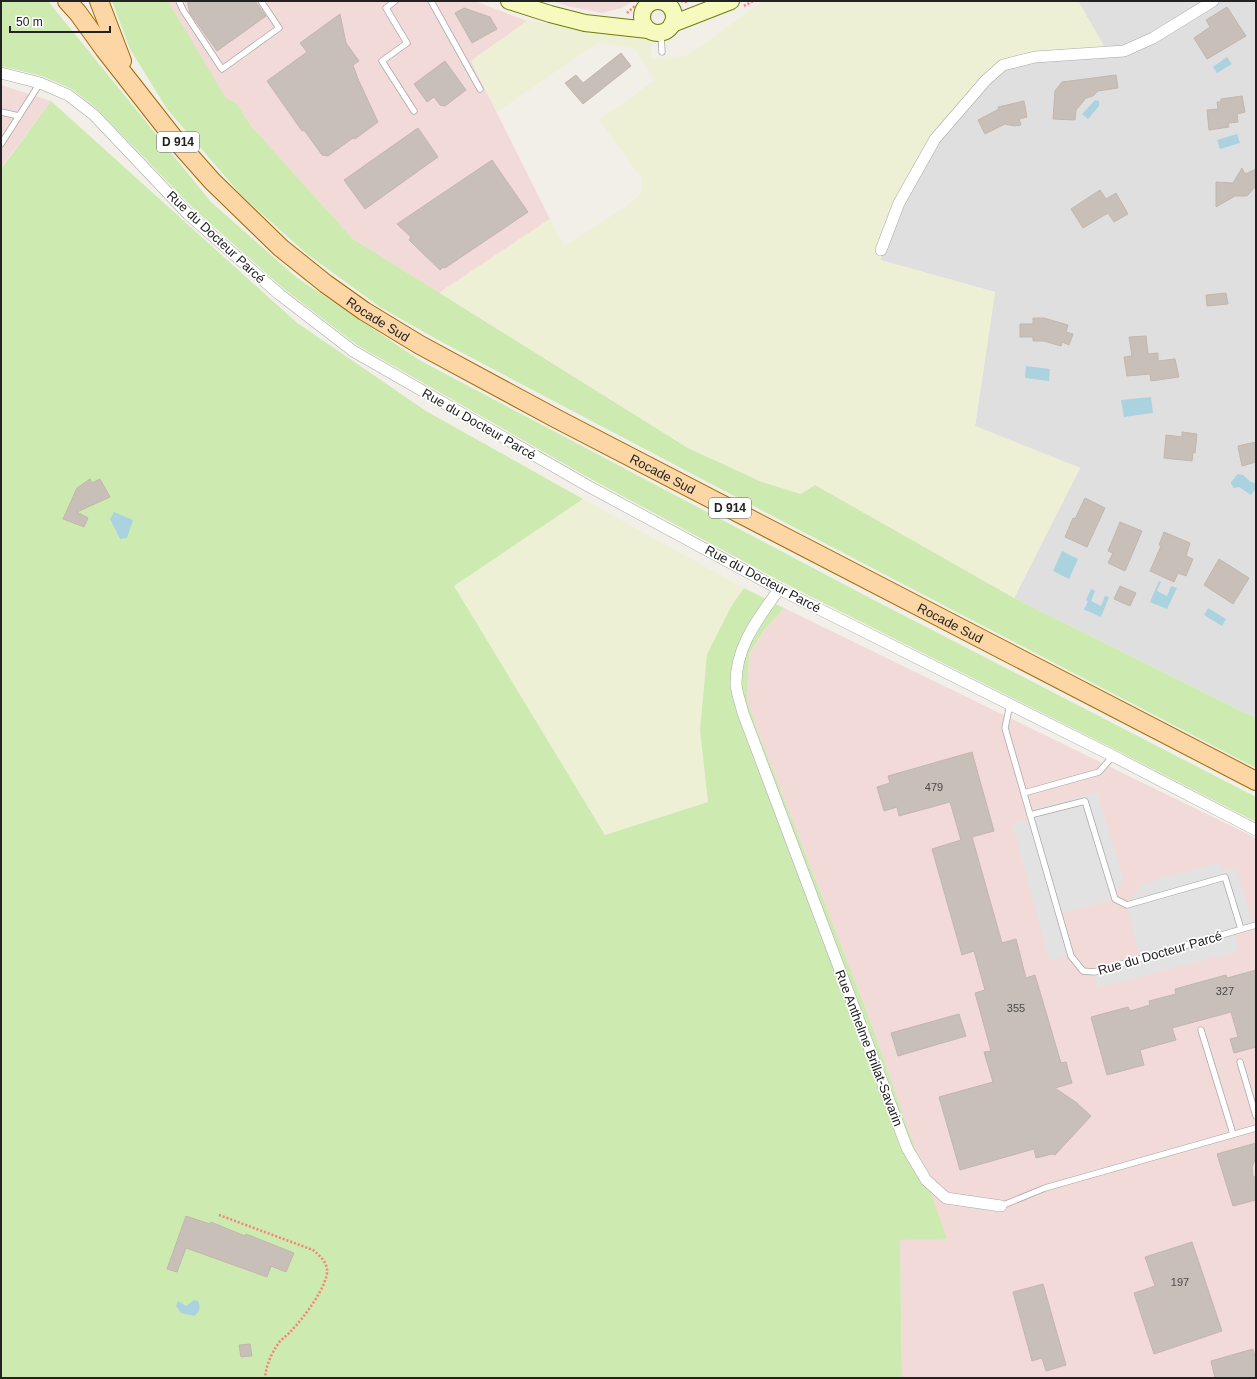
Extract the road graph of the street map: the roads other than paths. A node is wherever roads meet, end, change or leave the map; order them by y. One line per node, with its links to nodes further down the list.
1 (67, 1): 16 (main road, D 914)
2 (99, 1): 16 (main road, D 914)
3 (179, 1): 4 (lane)
4 (261, 1)
5 (395, 1): 19 (lane)
6 (431, 1): 18 (lane)
7 (509, 1): 12 (street)
8 (1213, 1): 23 (street)
9 (725, 3): 10 (street); 13 (street)
10 (666, 4): 11 (street); 13 (street)
11 (646, 6): 12 (street); 13 (street)
12 (610, 25): 13 (street)
13 (660, 29): 14 (lane)
14 (662, 52)
15 (1, 73): 17 (street, Rue du Docteur Parcé)
16 (132, 82): 27 (main road, Rocade Sud / D 914)
17 (40, 83): 21 (lane); 24 (street, Rue du Docteur Parcé)
18 (480, 89)
19 (414, 111)
20 (1, 112): 21 (lane)
21 (19, 116): 22 (lane)
22 (1, 144)
23 (881, 250)
24 (779, 589): 25 (street, Rue du Docteur Parcé); 38 (street, Rue Anthelme Brillat-Savarin)
25 (1010, 704): 26 (street, Rue du Docteur Parcé); 28 (lane, Rue du Docteur Parcé)
26 (1113, 756): 28 (lane); 30 (street, Rue du Docteur Parcé)
27 (1256, 781)
28 (1024, 793): 29 (lane, Rue du Docteur Parcé)
29 (1030, 815): 32 (lane); 32 (lane, Rue du Docteur Parcé)
30 (1256, 830)
31 (1256, 925): 32 (lane, Rue du Docteur Parcé)
32 (1241, 929)
33 (1201, 1030): 37 (lane)
34 (1240, 1062): 35 (lane)
35 (1256, 1116)
36 (1256, 1128): 37 (lane, Rue Anthelme Brillat-Savarin)
37 (1233, 1134): 38 (lane, Rue Anthelme Brillat-Savarin)
38 (1001, 1206)

